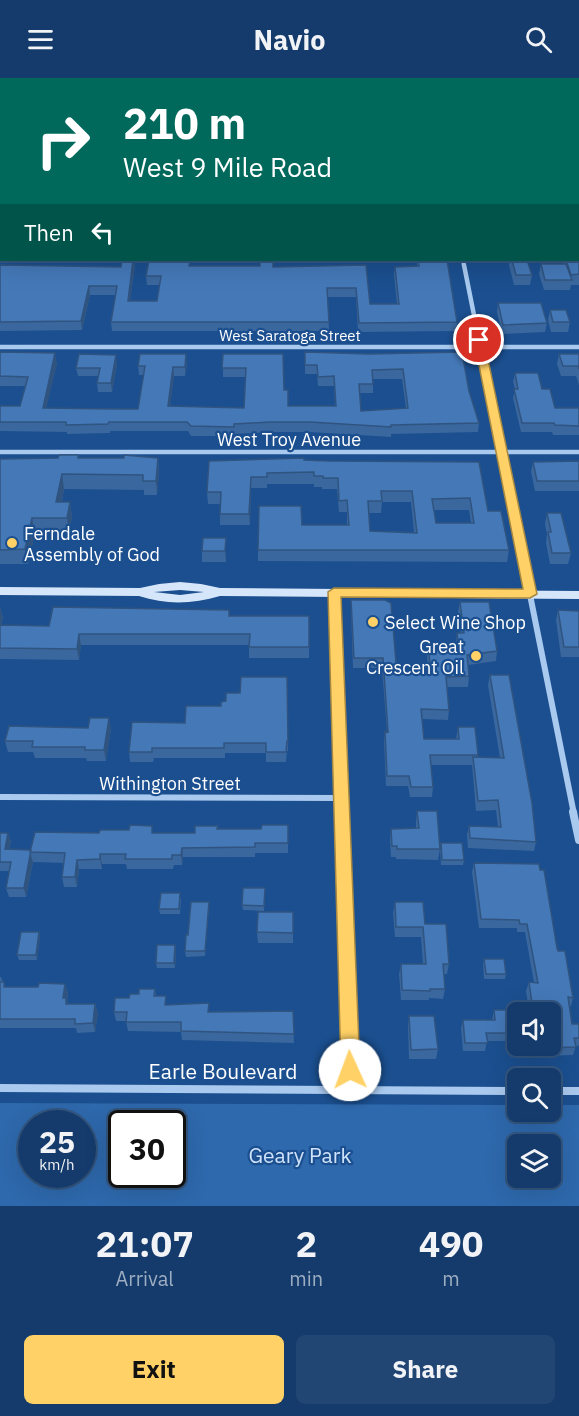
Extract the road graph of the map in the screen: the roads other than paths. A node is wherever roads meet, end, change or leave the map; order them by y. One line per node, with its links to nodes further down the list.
1 (0, 261): 2 (street)
2 (165, 261)
3 (177, 261): 4 (street)
4 (425, 261)
5 (463, 261): 7 (street)
6 (0, 347): 7 (street, West Saratoga Street)
7 (481, 347): 8 (street, West Saratoga Street); 10 (street)
8 (579, 347)
9 (0, 452): 10 (street, West Troy Avenue)
10 (503, 452): 11 (street, West Troy Avenue); 14 (street)
11 (579, 452)
12 (0, 591): 13 (main road)
13 (334, 592): 14 (main road); 17 (street)
14 (530, 594): 15 (main road); 18 (street)
15 (579, 595)
16 (0, 797): 17 (street, Withington Street)
17 (341, 798): 20 (street)
18 (579, 840)
19 (0, 1088): 20 (street, Earle Boulevard)
20 (351, 1090): 21 (street, Earle Boulevard)
21 (507, 1091)
22 (561, 1091): 23 (street)
23 (579, 1091)

